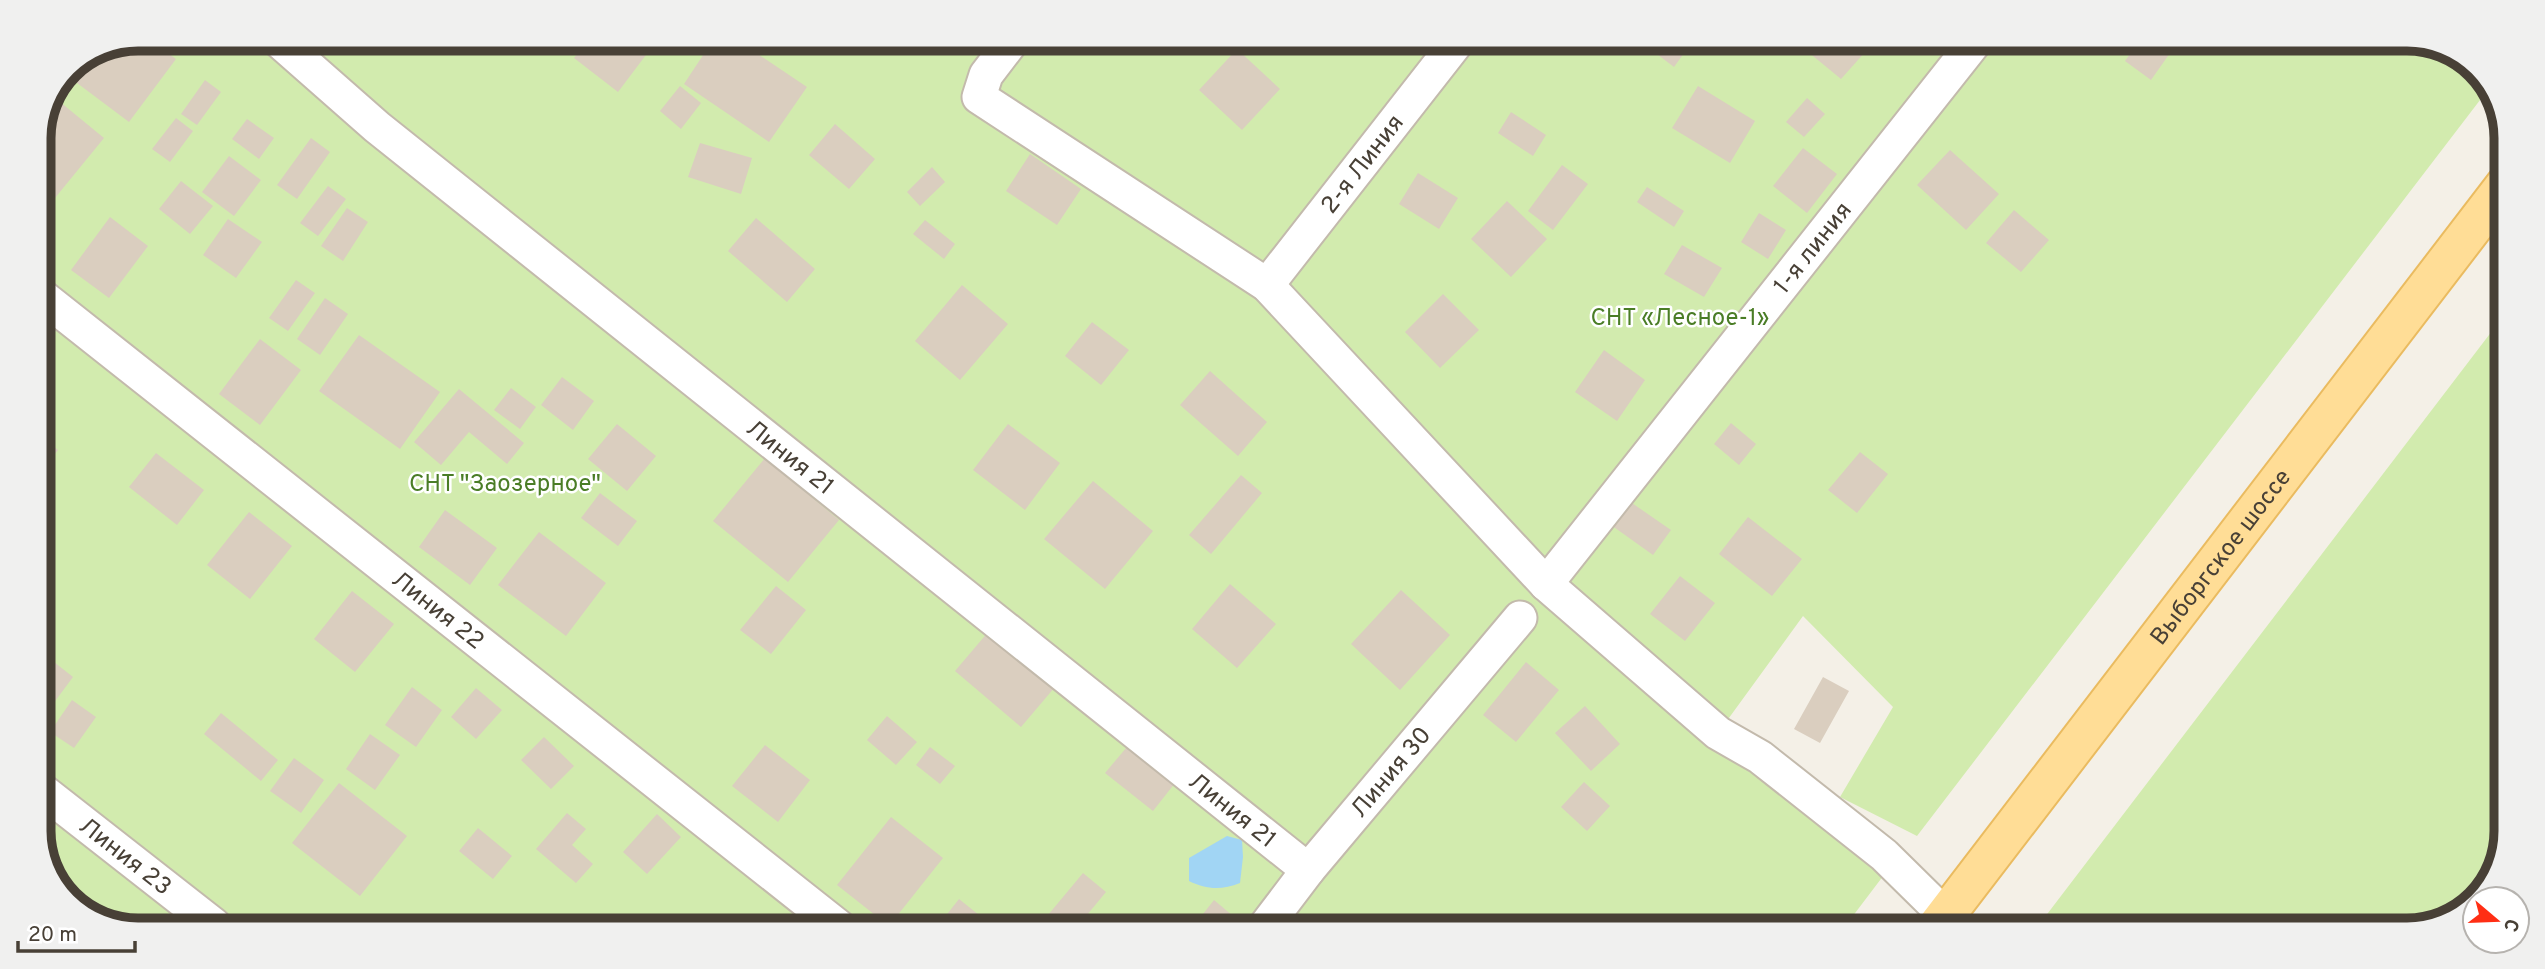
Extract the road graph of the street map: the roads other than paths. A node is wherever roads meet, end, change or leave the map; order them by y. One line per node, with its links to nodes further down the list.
1 (291, 51): 11 (street, Линия 21)
2 (1004, 51): 6 (street)
3 (1450, 51): 6 (street, 2-я Линия)
4 (1968, 51): 8 (street, 1-я линия)
5 (2494, 200): 16 (main road, Выборгское шоссе)
6 (1267, 285): 8 (street)
7 (51, 303): 13 (street, Линия 22)
8 (1546, 584): 15 (street)
9 (1520, 618): 11 (street, Линия 30)
10 (51, 797): 12 (street, Линия 23)
11 (1308, 870): 14 (street, Линия 30)
12 (205, 918)
13 (828, 918)
14 (1272, 918)
15 (1937, 918)
16 (1945, 918)

